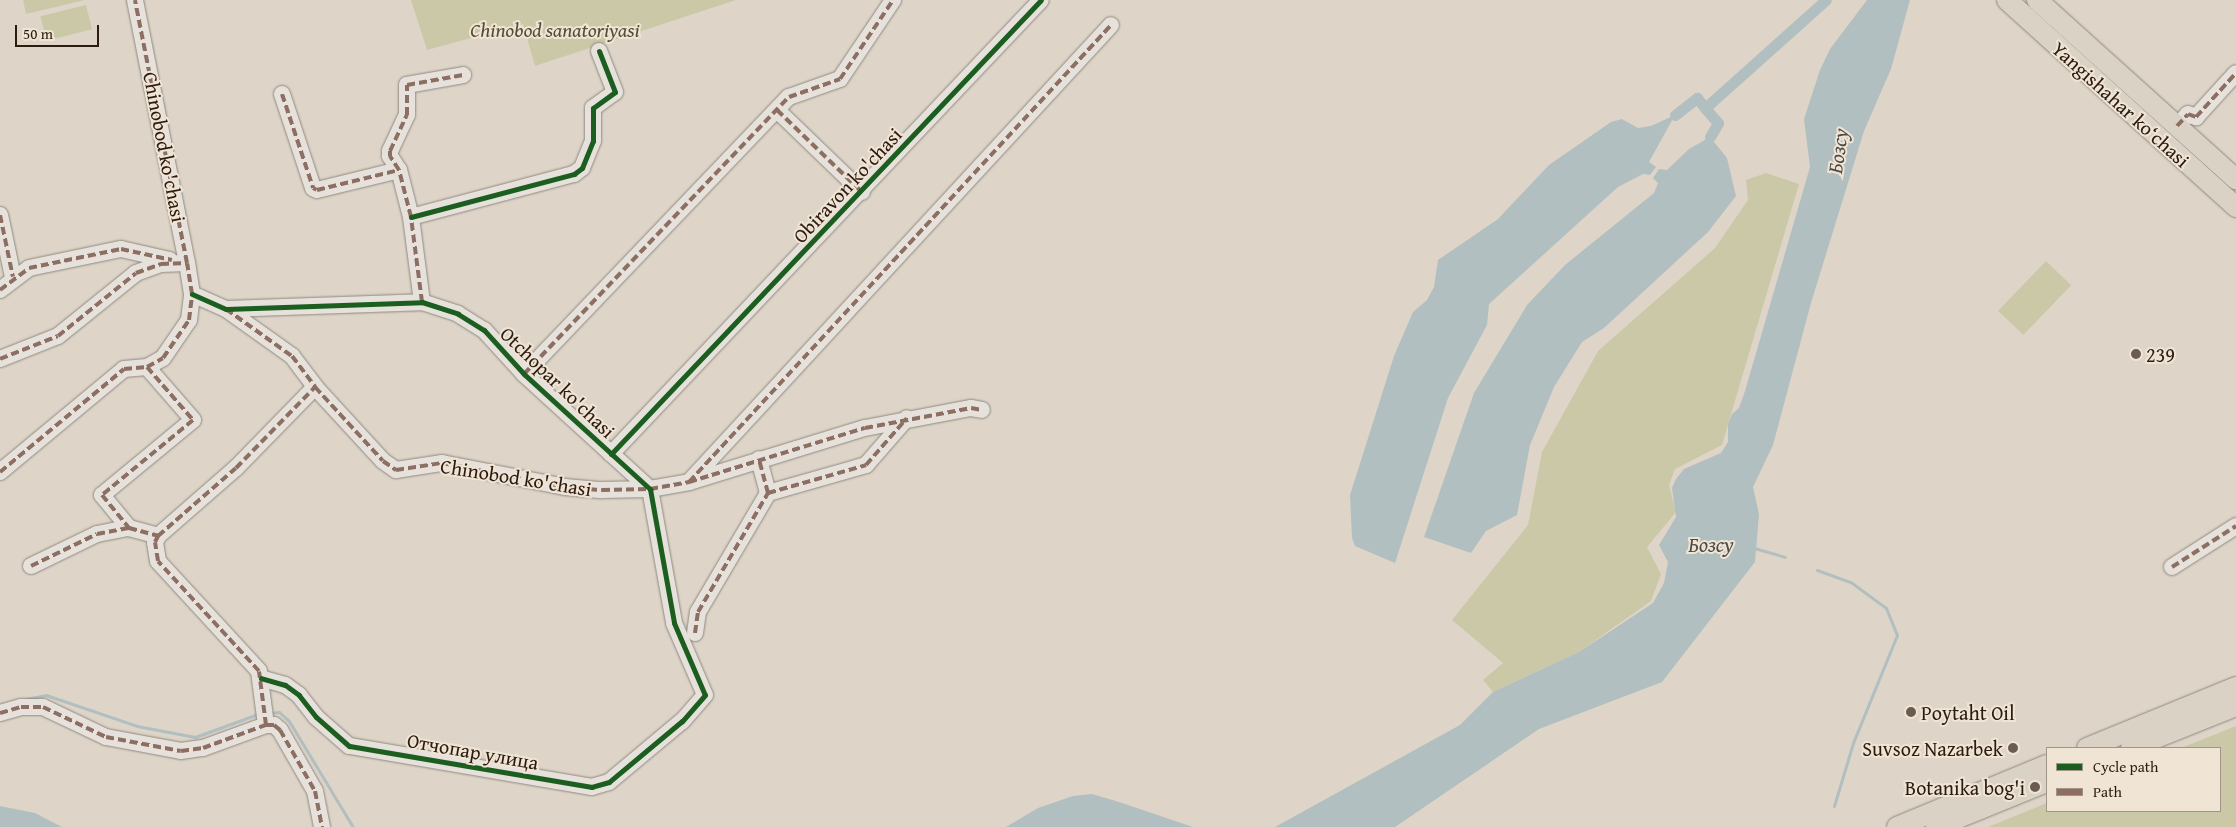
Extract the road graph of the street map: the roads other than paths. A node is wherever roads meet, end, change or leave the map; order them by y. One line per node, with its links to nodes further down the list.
1 (136, 0): 21 (street, Chinobod ko'chasi)
2 (893, 0): 11 (street, Otchopar ko'chasi)
3 (1042, 0): 17 (street, Obiravon ko'chasi)
4 (2007, 0): 15 (main road, Yangishahar ko‘chasi)
5 (2037, 0): 12 (main road, Yangishahar ko‘chasi)
6 (1111, 25): 36 (street)
7 (600, 51): 20 (street)
8 (2236, 73): 12 (street)
9 (463, 75): 14 (street)
10 (282, 94): 14 (street)
11 (777, 110): 17 (street); 29 (street, Otchopar ko'chasi)
12 (2177, 126): 13 (main road, Yangishahar ko‘chasi)
13 (2216, 161): 15 (main road); 16 (main road, Yangishahar ko‘chasi)
14 (399, 170): 20 (street)
15 (2202, 177): 18 (main road, Yangishahar ko‘chasi)
16 (2236, 179)
17 (862, 192): 33 (street, Obiravon ko'chasi)
18 (2236, 207)
19 (0, 215): 22 (street)
20 (411, 217): 25 (street)
21 (187, 263): 22 (street); 24 (street, Chinobod ko'chasi); 27 (street)
22 (13, 277): 23 (street)
23 (0, 290)
24 (192, 294): 26 (street, Otchopar ko'chasi); 28 (street, Chinobod ko'chasi)
25 (422, 302): 26 (street, Otchopar ko'chasi); 29 (street, Otchopar ko'chasi)
26 (226, 309): 30 (street, Chinobod ko'chasi)
27 (0, 359)
28 (147, 367): 35 (street); 40 (street)
29 (524, 374): 33 (street, Otchopar ko'chasi)
30 (315, 387): 37 (street, Chinobod ko'chasi); 41 (street)
31 (982, 410): 32 (street, Chinobod ko'chasi)
32 (907, 418): 34 (street, Chinobod ko'chasi); 38 (street)
33 (611, 454): 37 (street, Otchopar ko'chasi)
34 (760, 459): 36 (street, Chinobod ko'chasi); 38 (street)
35 (0, 472)
36 (689, 482): 37 (street, Chinobod ko'chasi)
37 (650, 489): 45 (street, Отчопар улица)
38 (768, 493): 44 (street)
39 (2236, 526): 43 (street)
40 (128, 528): 41 (street); 42 (street)
41 (158, 536): 45 (street)
42 (31, 566)
43 (2172, 567)
44 (695, 633)
45 (261, 678): 49 (street)
46 (2236, 687): 50 (main road)
47 (2236, 706): 51 (main road)
48 (0, 713): 49 (street)
49 (266, 724): 55 (street)
50 (2089, 747)
51 (2134, 747)
52 (2046, 766): 54 (main road)
53 (2046, 782): 54 (main road)
54 (1943, 818): 56 (main road)
55 (322, 827)
56 (1897, 827)

